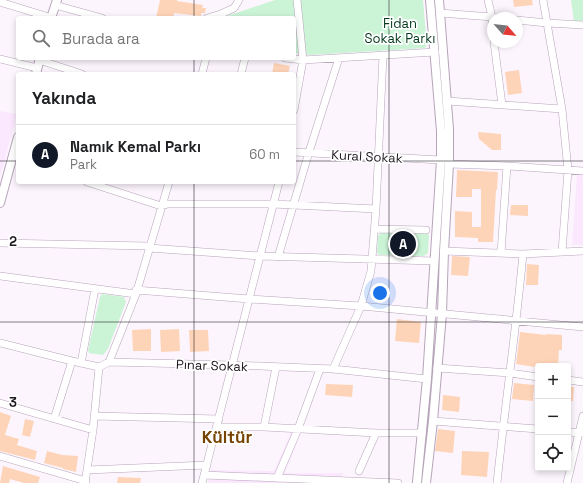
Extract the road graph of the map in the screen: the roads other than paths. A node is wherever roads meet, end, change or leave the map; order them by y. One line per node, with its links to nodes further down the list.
1 (239, 0): 14 (street)
2 (297, 0): 27 (street)
3 (430, 0): 20 (main road)
4 (439, 0): 10 (main road)
5 (488, 0): 9 (street)
6 (543, 0): 17 (street)
7 (0, 2): 11 (street)
8 (56, 3): 12 (main road); 13 (street)
9 (492, 12)
10 (440, 13): 15 (street); 33 (main road)
11 (46, 16)
12 (53, 16)
13 (96, 16)
14 (214, 16)
15 (487, 17)
16 (523, 21): 17 (street)
17 (547, 23): 18 (street); 35 (street)
18 (583, 25)
19 (495, 48): 34 (street)
20 (435, 52): 21 (street); 39 (main road)
21 (383, 55): 22 (street); 38 (street)
22 (339, 58): 27 (street); 37 (street)
23 (0, 59): 28 (street)
24 (296, 59): 27 (street)
25 (206, 60): 30 (street)
26 (244, 60): 31 (street)
27 (303, 60): 32 (street)
28 (38, 65): 29 (street)
29 (72, 72)
30 (202, 72)
31 (242, 72)
32 (296, 99)
33 (448, 101): 34 (street); 41 (main road)
34 (502, 105): 35 (street)
35 (562, 109): 43 (street)
36 (296, 152): 37 (street, Kural Sokak)
37 (309, 152): 38 (street, Kural Sokak); 50 (street)
38 (378, 156): 39 (street, Kural Sokak); 52 (street)
39 (441, 160): 65 (main road)
40 (15, 162): 48 (main road)
41 (449, 164): 42 (street); 57 (main road)
42 (507, 166): 43 (street); 60 (street)
43 (568, 170): 44 (street); 59 (street)
44 (583, 171)
45 (93, 184): 51 (street)
46 (168, 184): 51 (street)
47 (278, 184): 49 (street)
48 (0, 203)
49 (273, 204): 50 (street); 51 (street); 62 (street)
50 (293, 205): 52 (street); 63 (street)
51 (161, 206): 56 (street)
52 (376, 209): 53 (street)
53 (374, 229): 54 (street); 64 (street)
54 (426, 230)
55 (0, 243): 56 (street)
56 (149, 247): 62 (street); 68 (street)
57 (444, 251): 60 (street); 72 (main road)
58 (583, 251): 59 (street)
59 (562, 252): 61 (street)
60 (501, 253): 61 (street)
61 (523, 254): 73 (street)
62 (260, 256): 63 (street); 69 (street)
63 (278, 257): 64 (street)
64 (372, 260): 65 (street); 70 (street)
65 (434, 262): 71 (main road)
66 (0, 276): 67 (street)
67 (95, 289): 68 (street); 78 (street)
68 (136, 292): 69 (street); 77 (street)
69 (249, 300): 70 (street); 79 (street)
70 (361, 306): 71 (street); 84 (street)
71 (432, 313): 72 (street); 87 (main road)
72 (442, 314): 73 (street); 83 (main road)
73 (517, 321): 74 (street); 85 (street)
74 (583, 327)
75 (0, 343): 76 (street, Pınar Sokak)
76 (72, 361): 78 (street, Pınar Sokak); 94 (street)
77 (109, 362): 79 (street, Pınar Sokak); 80 (street, Pınar Sokak)
78 (81, 364): 80 (street, Pınar Sokak)
79 (232, 365): 81 (street, Pınar Sokak); 93 (street)
80 (99, 366): 91 (street)
81 (276, 367): 82 (street, Pınar Sokak); 98 (street)
82 (320, 368): 84 (street, Pınar Sokak); 99 (street)
83 (437, 368): 85 (street); 95 (main road)
84 (333, 369): 87 (street, Pınar Sokak)
85 (510, 373): 86 (street); 96 (street)
86 (535, 376)
87 (427, 379): 104 (main road)
88 (571, 380): 89 (street)
89 (583, 382)
90 (0, 403): 94 (street)
91 (94, 416): 93 (street); 101 (street)
92 (583, 416): 105 (street)
93 (218, 419): 97 (street)
94 (54, 420): 101 (street)
95 (433, 421): 96 (street); 117 (main road)
96 (503, 426): 100 (street); 118 (street)
97 (216, 427): 98 (street); 107 (street)
98 (264, 427): 99 (street)
99 (298, 429): 103 (street); 111 (street)
100 (535, 429)
101 (93, 430): 108 (street)
102 (571, 432): 105 (street)
103 (376, 433): 104 (street); 109 (street)
104 (422, 433): 114 (main road)
105 (581, 433): 119 (street)
106 (0, 456): 112 (street)
107 (207, 465): 108 (street); 110 (street)
108 (87, 470): 112 (street)
109 (359, 471)
110 (204, 475): 111 (street); 115 (street)
111 (277, 478): 113 (street)
112 (86, 482)
113 (345, 482): 116 (street)
114 (416, 482): 117 (main road)
115 (202, 483)
116 (398, 483)
117 (426, 483)
118 (497, 483)
119 (567, 483)

